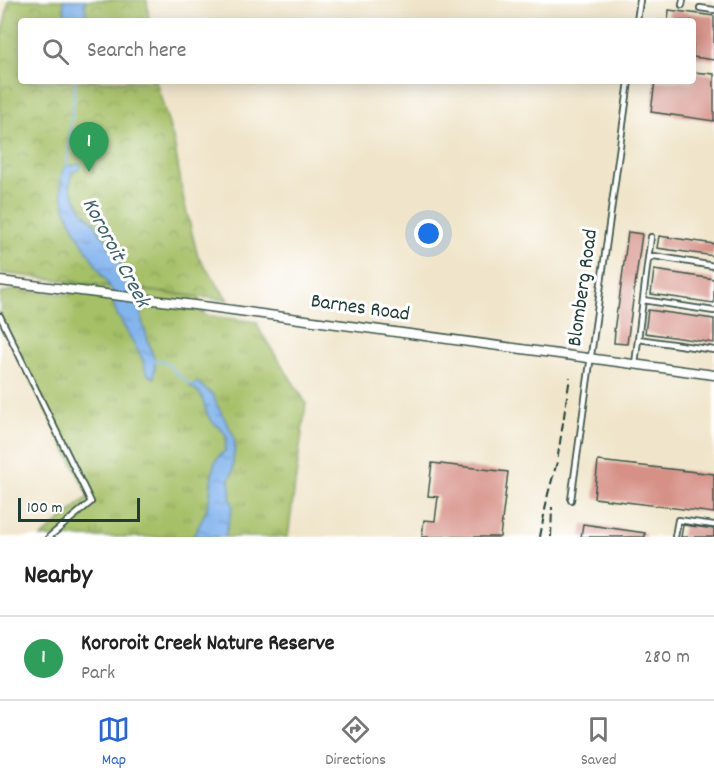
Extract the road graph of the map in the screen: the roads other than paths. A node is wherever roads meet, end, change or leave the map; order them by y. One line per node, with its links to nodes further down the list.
1 (640, 0): 4 (lane)
2 (700, 8): 3 (lane)
3 (714, 10)
4 (637, 18)
5 (629, 84): 15 (lane, Blomberg Road)
6 (651, 237): 7 (lane)
7 (648, 259): 8 (lane); 10 (lane)
8 (714, 266)
9 (0, 281): 15 (street, Barnes Road)
10 (643, 300): 11 (lane); 13 (lane)
11 (714, 311)
12 (0, 316): 20 (lane)
13 (638, 339): 14 (lane); 16 (lane)
14 (714, 350)
15 (591, 358): 16 (street, Barnes Road); 18 (lane, Blomberg Road)
16 (635, 364): 17 (street, Barnes Road)
17 (714, 375)
18 (571, 500)
19 (714, 525): 21 (lane)
20 (49, 537)
21 (675, 537)

